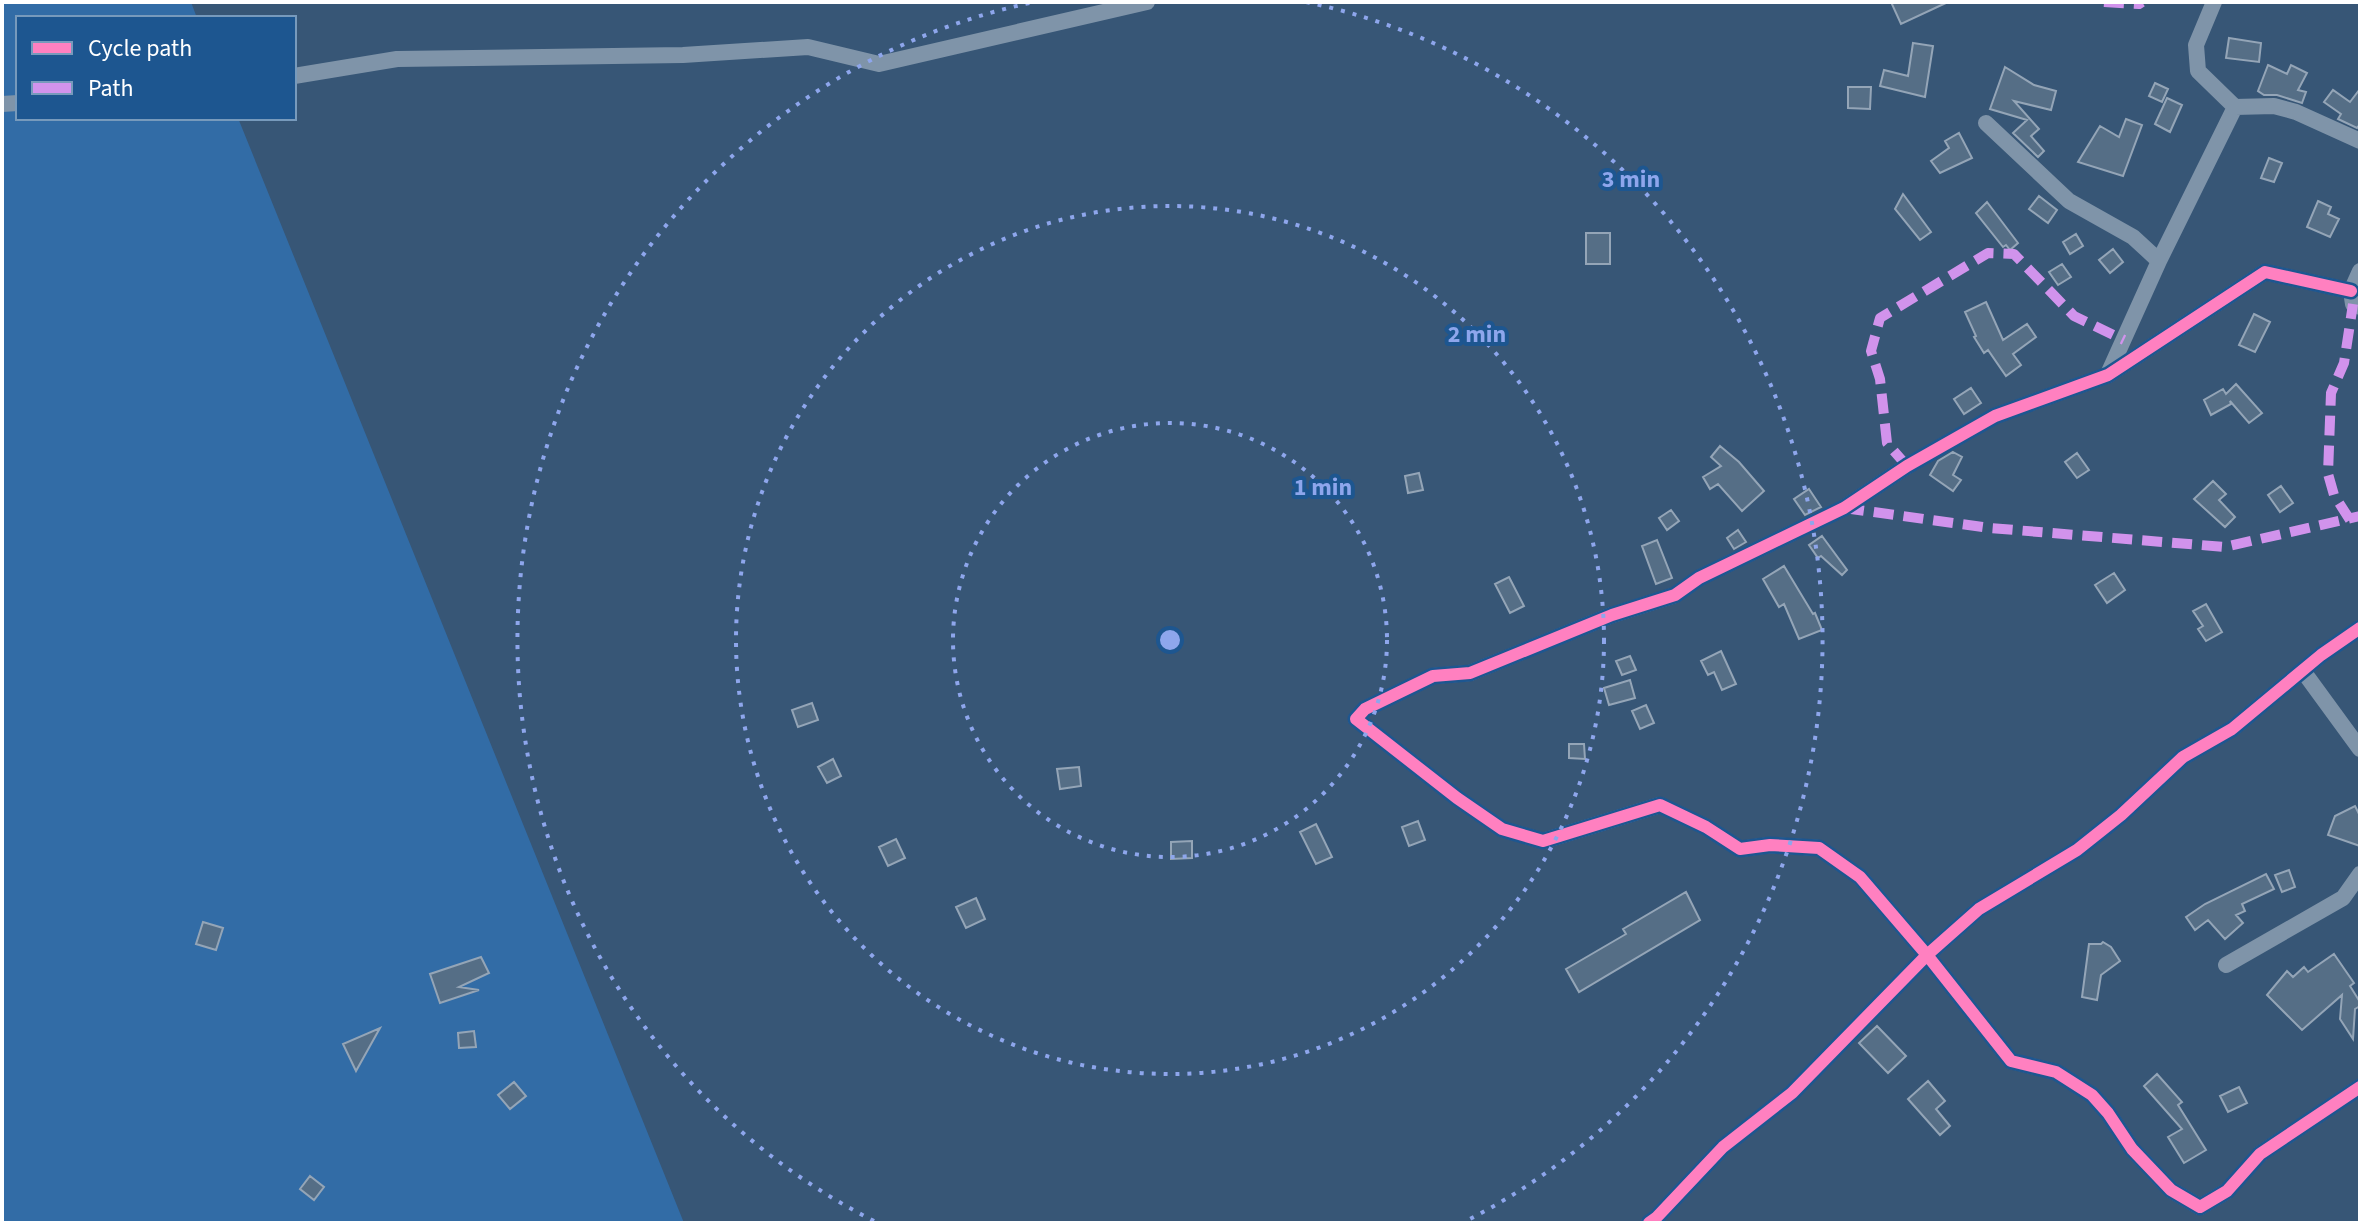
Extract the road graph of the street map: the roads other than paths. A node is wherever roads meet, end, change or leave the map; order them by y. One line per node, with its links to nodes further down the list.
1 (1147, 2): 3 (street)
2 (2214, 2): 4 (street)
3 (296, 76)
4 (2235, 107): 6 (street); 7 (street)
5 (1986, 123): 7 (street)
6 (2360, 141)
7 (2159, 261): 11 (street)
8 (2360, 271): 9 (street)
9 (2351, 291): 10 (street); 11 (street)
10 (2360, 307)
11 (2108, 375): 16 (street)
12 (2360, 628): 13 (street)
13 (2303, 671): 14 (street); 16 (street)
14 (2360, 749)
15 (2360, 874): 17 (street)
16 (1927, 955): 18 (street); 19 (street)
17 (2226, 965)
18 (2360, 1087)
19 (1649, 1223)

